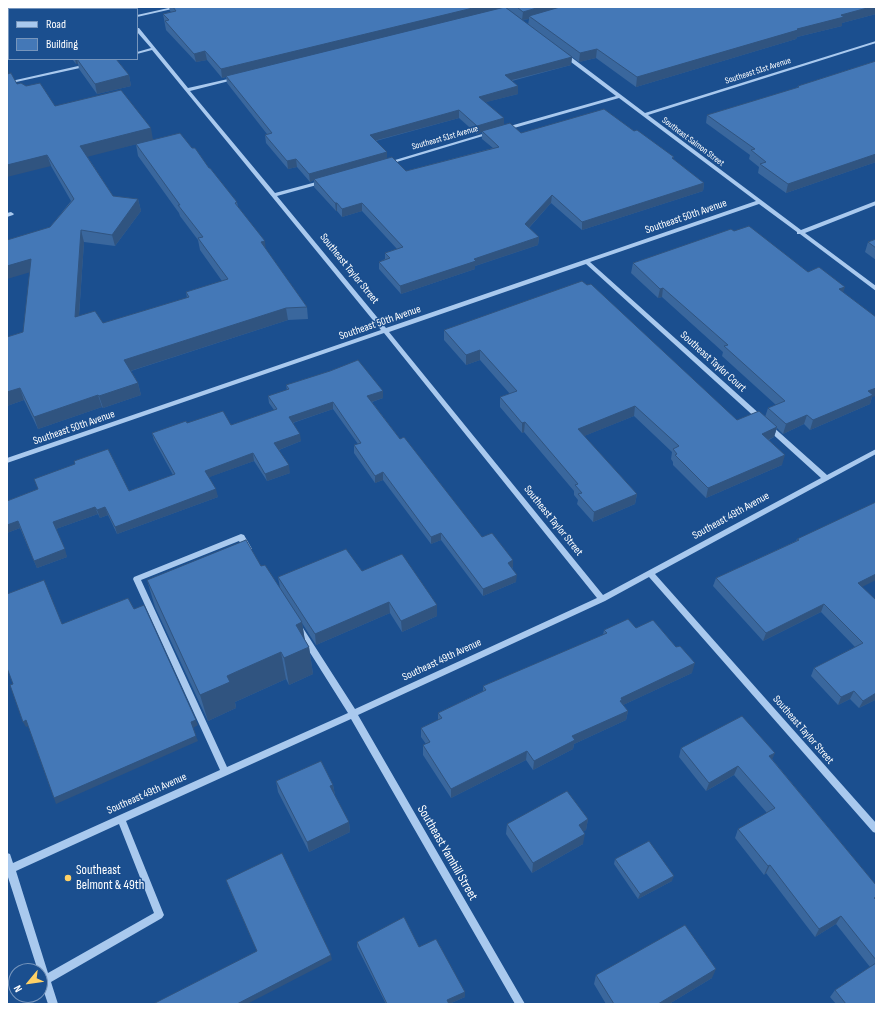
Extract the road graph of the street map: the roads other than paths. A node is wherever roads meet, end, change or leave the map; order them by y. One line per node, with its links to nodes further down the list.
1 (179, 7): 2 (street)
2 (138, 16)
3 (138, 30): 5 (street, Southeast Taylor Street)
4 (876, 42): 13 (street, Southeast 51st Avenue)
5 (153, 49): 7 (street); 11 (street, Southeast Taylor Street)
6 (559, 51): 12 (street, Southeast Salmon Street)
7 (138, 53)
8 (96, 62): 10 (street)
9 (241, 77): 11 (street)
10 (7, 83)
11 (187, 90): 16 (street, Southeast Taylor Street)
12 (620, 96): 13 (street, Southeast Salmon Street); 14 (street, Southeast 51st Avenue)
13 (644, 116): 17 (street, Southeast Salmon Street)
14 (382, 164)
15 (328, 180): 16 (street)
16 (274, 195): 22 (street, Southeast Taylor Street)
17 (759, 202): 19 (street, Southeast Salmon Street); 20 (street, Southeast 50th Avenue)
18 (876, 203): 19 (street)
19 (799, 232): 21 (street, Southeast Salmon Street)
20 (587, 262): 22 (street, Southeast 50th Avenue); 25 (street, Southeast Taylor Court)
21 (876, 289)
22 (385, 332): 24 (street, Southeast 50th Avenue); 28 (street, Southeast Taylor Street)
23 (876, 451): 25 (street, Southeast 49th Avenue)
24 (7, 461)
25 (826, 478): 27 (street, Southeast 49th Avenue)
26 (254, 557): 31 (street)
27 (650, 573): 28 (street, Southeast 49th Avenue); 33 (street, Southeast Taylor Street)
28 (602, 600): 30 (street, Southeast 49th Avenue)
29 (295, 622): 30 (street, Southeast Yamhill Street)
30 (352, 714): 31 (street, Southeast 49th Avenue); 40 (street, Southeast Yamhill Street)
31 (225, 772): 32 (street, Southeast 49th Avenue)
32 (121, 819): 35 (street, Southeast 49th Avenue); 37 (street)
33 (876, 829)
34 (7, 857): 35 (street)
35 (9, 869): 36 (street)
36 (39, 963)
37 (48, 978)
38 (48, 989): 39 (street)
39 (53, 1004)
40 (520, 1004)

